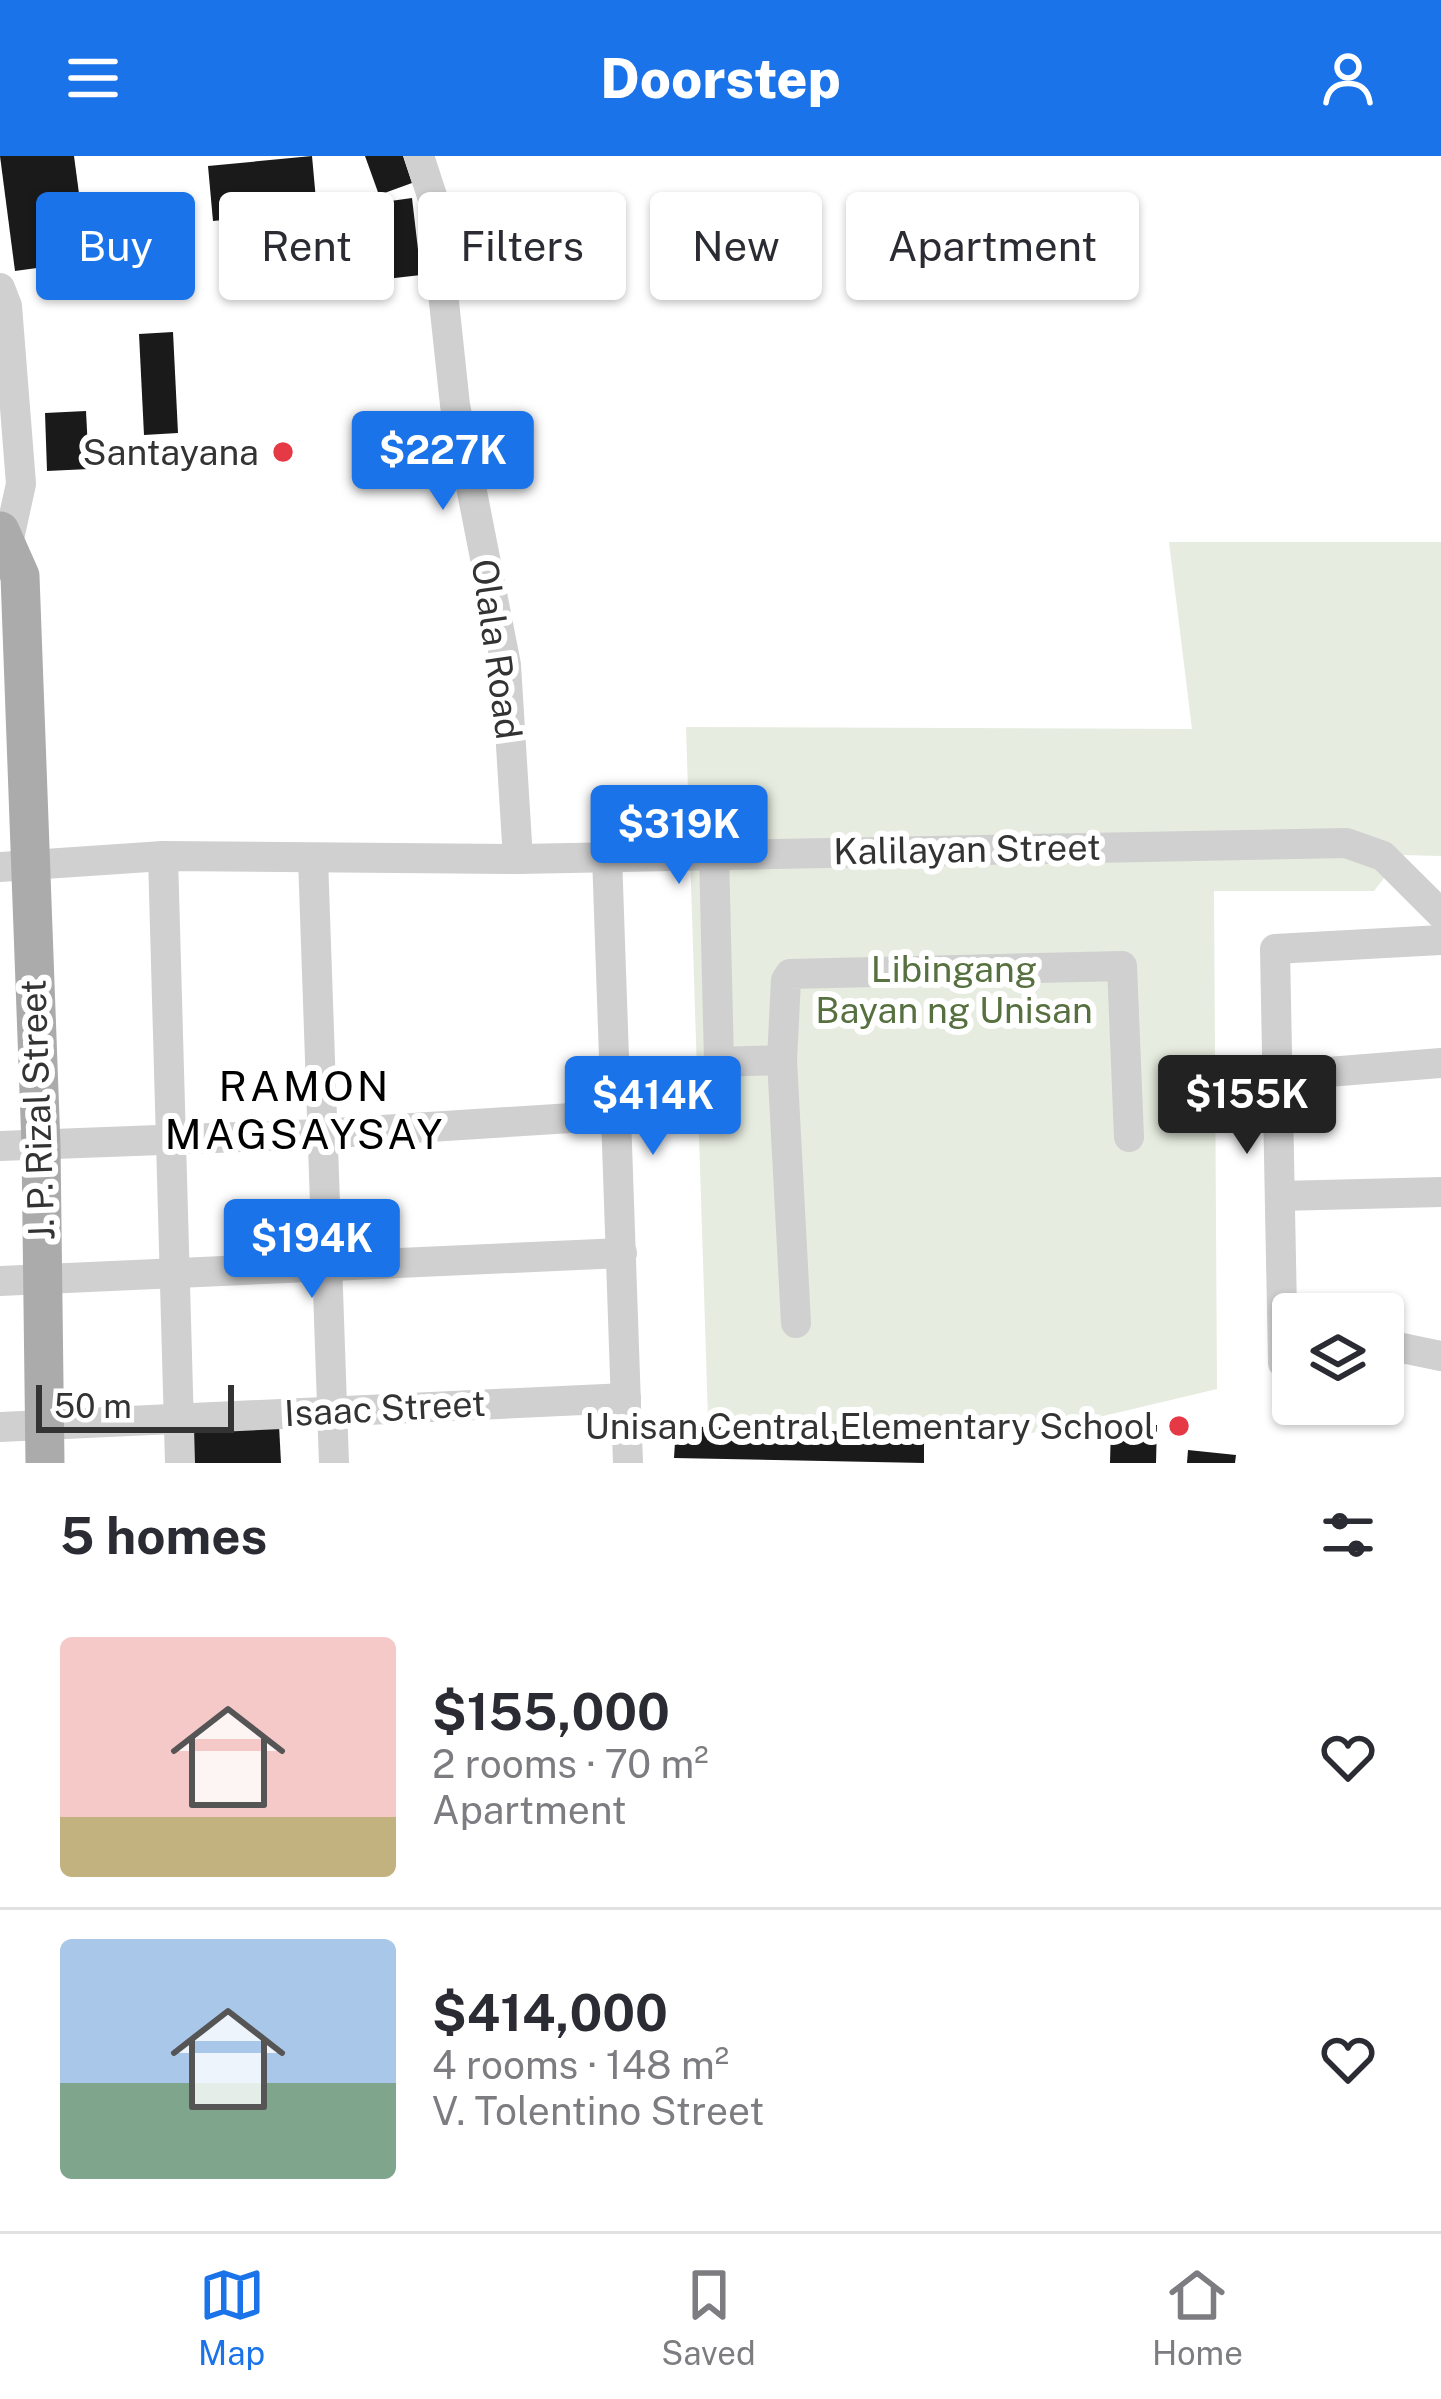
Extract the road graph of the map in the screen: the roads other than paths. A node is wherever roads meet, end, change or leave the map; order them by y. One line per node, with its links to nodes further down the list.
1 (419, 156): 8 (street, Olala Road)
2 (3, 297): 3 (street)
3 (4, 537): 9 (main road, J. P. Rizal Street)
4 (714, 853): 5 (street, Kalilayan Street); 10 (street, Kalilayan Street); 12 (street)
5 (607, 855): 8 (street, Kalilayan Street); 15 (street)
6 (163, 856): 7 (street, Kalilayan Street); 9 (street, Kalilayan Street); 18 (street)
7 (313, 858): 8 (street, Kalilayan Street); 16 (street)
8 (518, 860)
9 (15, 867): 20 (main road, J. P. Rizal Street)
10 (1441, 914)
11 (1441, 940): 14 (street)
12 (782, 1060): 17 (street); 29 (street)
13 (1441, 1064): 14 (street)
14 (1278, 1076): 22 (street)
15 (619, 1114): 16 (street); 23 (street)
16 (319, 1134): 18 (street); 24 (street)
17 (1129, 1137)
18 (169, 1140): 20 (street); 25 (street)
19 (0, 1146): 20 (street)
20 (41, 1146): 26 (main road, J. P. Rizal Street)
21 (1441, 1192): 22 (street)
22 (1280, 1196): 28 (street)
23 (622, 1253): 24 (street); 32 (street)
24 (329, 1267): 25 (street); 33 (street)
25 (172, 1275): 26 (street); 34 (street)
26 (41, 1279): 27 (street); 36 (main road, J. P. Rizal Street)
27 (0, 1281)
28 (1285, 1293)
29 (796, 1323)
30 (1404, 1348): 31 (street)
31 (1441, 1356)
32 (626, 1398): 33 (street, Isaac Street); 39 (street)
33 (334, 1409): 34 (street, Isaac Street); 38 (street)
34 (178, 1419): 36 (street, Isaac Street); 37 (street)
35 (0, 1427): 36 (street, Isaac Street)
36 (44, 1445)
37 (180, 1463)
38 (334, 1463)
39 (628, 1463)

